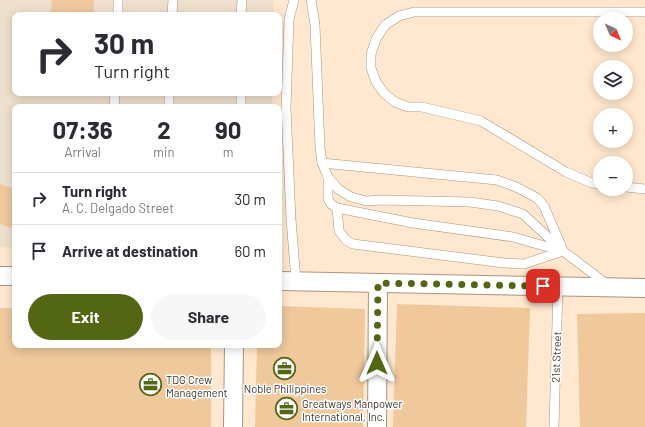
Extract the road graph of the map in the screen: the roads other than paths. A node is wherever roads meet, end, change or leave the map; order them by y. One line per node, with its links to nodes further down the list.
1 (118, 0): 6 (lane)
2 (173, 0): 7 (lane)
3 (242, 0): 8 (lane)
4 (294, 0): 19 (lane)
5 (311, 0): 10 (lane)
6 (118, 12)
7 (172, 12)
8 (241, 12)
9 (645, 12): 12 (lane)
10 (322, 163): 11 (lane); 16 (lane)
11 (328, 177): 15 (lane); 16 (lane)
12 (593, 183)
13 (633, 188): 14 (lane)
14 (645, 189)
15 (337, 208): 16 (lane); 16 (lane)
16 (563, 251): 22 (lane)
17 (0, 276): 18 (street)
18 (12, 276)
19 (287, 281): 20 (street)
20 (378, 283): 21 (street); 26 (street)
21 (558, 287): 22 (street); 27 (lane, 21st Street)
22 (611, 288): 23 (street)
23 (645, 288)
24 (234, 348): 25 (street)
25 (233, 427)
26 (377, 427)
27 (554, 427)

